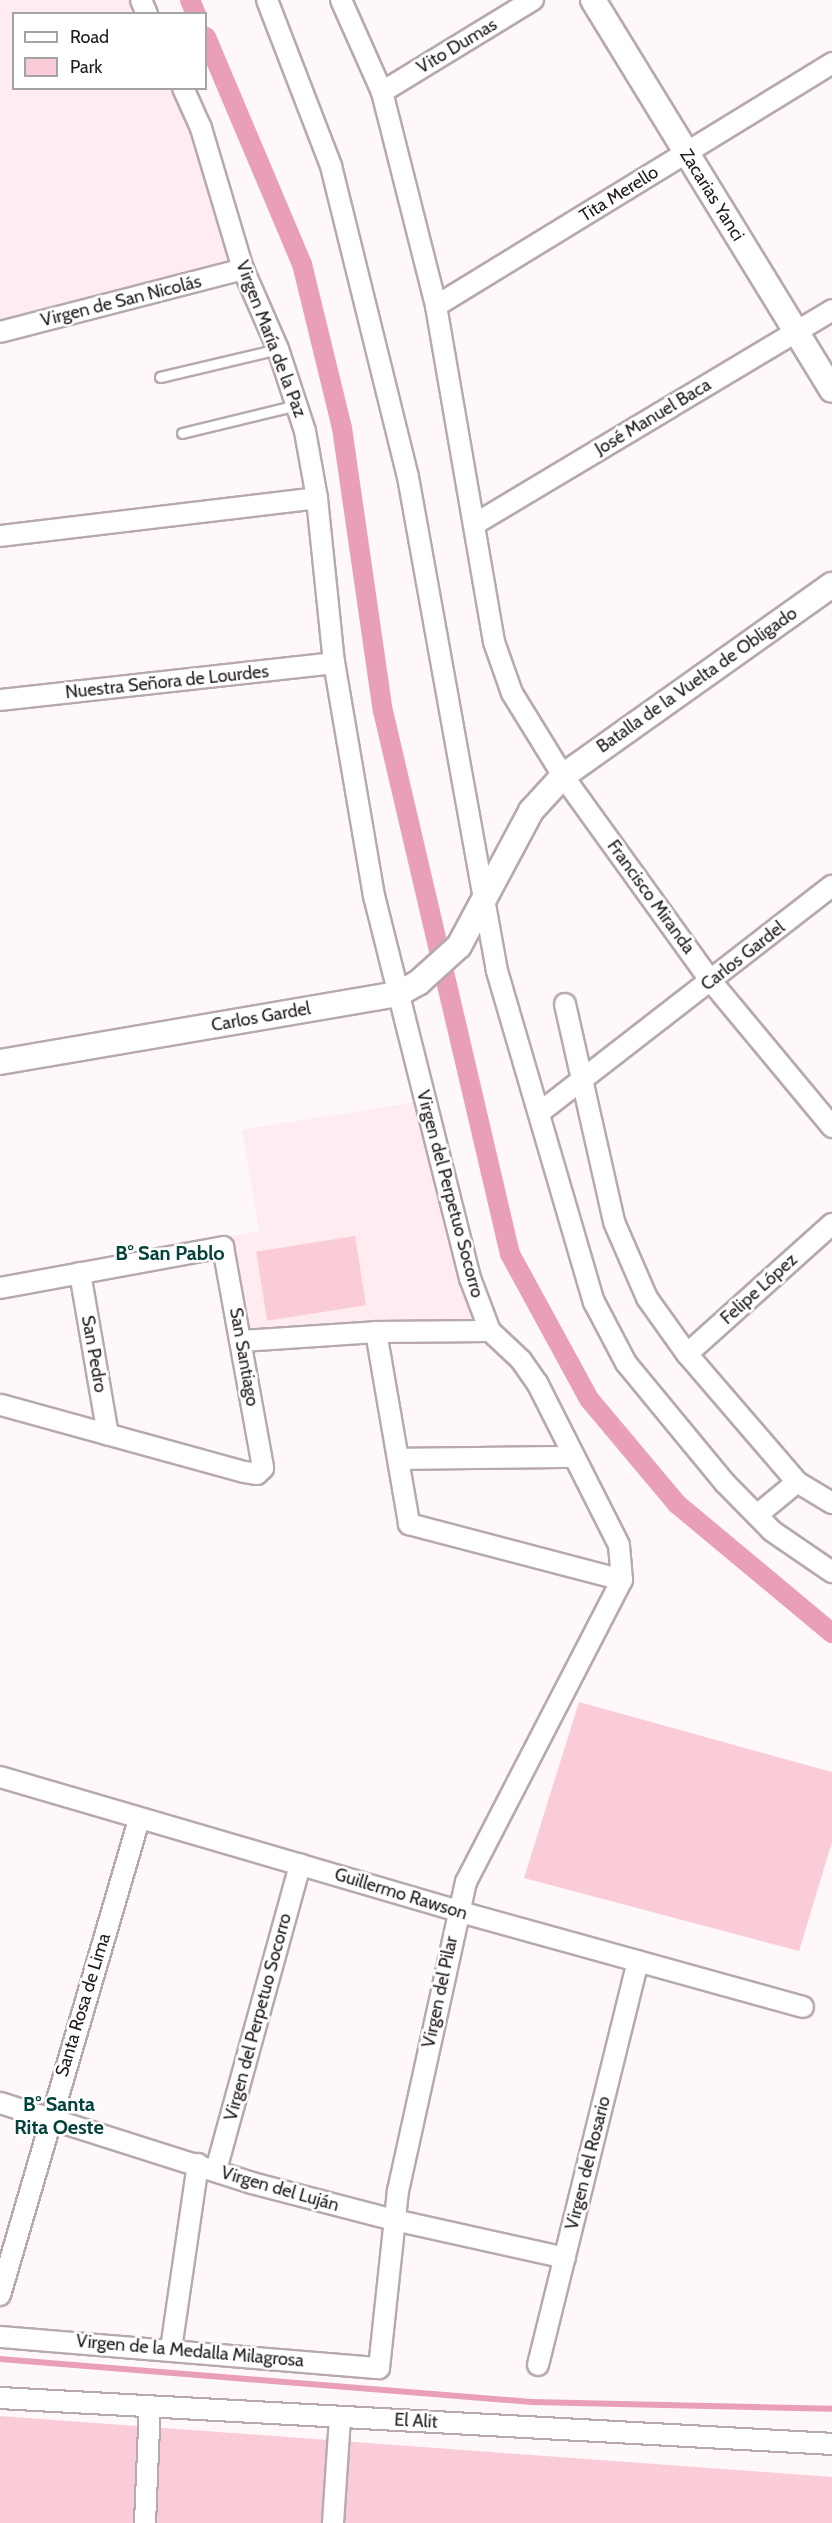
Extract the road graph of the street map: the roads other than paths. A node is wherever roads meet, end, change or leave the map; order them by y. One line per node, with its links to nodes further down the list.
1 (267, 0): 28 (street)
2 (341, 0): 7 (street, Francisco Miranda)
3 (533, 0): 7 (street, Vito Dumas)
4 (593, 0): 8 (street, Zacarias Yanci)
5 (832, 63): 8 (street, Tita Merello)
6 (184, 90): 9 (street, Virgen María de la Paz)
7 (382, 92): 10 (street, Francisco Miranda)
8 (686, 152): 10 (street, Tita Merello); 13 (street, Zacarias Yanci)
9 (243, 270): 12 (street, Virgen de San Nicolás); 14 (street, Virgen María de la Paz)
10 (436, 306): 20 (street, Francisco Miranda)
11 (832, 310): 13 (street, José Manuel Baca)
12 (0, 332)
13 (796, 332): 16 (street, Zacarias Yanci); 20 (street, José Manuel Baca)
14 (278, 349): 15 (lane); 17 (street, Virgen María de la Paz)
15 (160, 377)
16 (832, 390)
17 (297, 405): 18 (lane); 19 (street, Virgen María de la Paz)
18 (183, 434)
19 (317, 498): 21 (street); 23 (street, Virgen María de la Paz)
20 (475, 524): 26 (street, Francisco Miranda)
21 (0, 536)
22 (832, 585): 26 (street, Batalla de la Vuelta de Obligado)
23 (334, 663): 24 (street, Nuestra Señora de Lourdes); 25 (street, Virgen María de la Paz)
24 (0, 700)
25 (352, 775): 30 (street, Virgen del Perpetuo Socorro)
26 (563, 776): 28 (street, Batalla de la Vuelta de Obligado); 29 (street, Francisco Miranda)
27 (832, 886): 29 (street, Carlos Gardel)
28 (484, 904): 30 (street, Carlos Gardel); 34 (street)
29 (711, 981): 33 (street, Carlos Gardel); 35 (street, Francisco Miranda)
30 (398, 994): 32 (street, Carlos Gardel); 39 (street, Virgen del Perpetuo Socorro)
31 (565, 1004): 33 (street)
32 (0, 1062)
33 (581, 1080): 34 (street, Carlos Gardel); 42 (street)
34 (539, 1113): 49 (street)
35 (832, 1127)
36 (832, 1224): 42 (street, Felipe López)
37 (80, 1273): 38 (street); 41 (street, San Santiago); 44 (street, San Pedro)
38 (0, 1288)
39 (490, 1331): 40 (street); 45 (street, Virgen del Perpetuo Socorro)
40 (376, 1332): 41 (street); 46 (street)
41 (242, 1341): 44 (street, San Santiago)
42 (687, 1354): 47 (street)
43 (0, 1405): 44 (street)
44 (108, 1435)
45 (573, 1457): 46 (street); 51 (street, Virgen del Perpetuo Socorro)
46 (399, 1459): 51 (street)
47 (797, 1482): 48 (street); 49 (street)
48 (832, 1503)
49 (757, 1515): 50 (street)
50 (832, 1572)
51 (622, 1580): 55 (street, Virgen del Pilar)
52 (0, 1777): 53 (street, Guillermo Rawson)
53 (139, 1819): 54 (street, Guillermo Rawson); 59 (street, Santa Rosa de Lima)
54 (300, 1864): 55 (street, Guillermo Rawson); 60 (street, Virgen del Perpetuo Socorro)
55 (458, 1911): 56 (street, Guillermo Rawson); 61 (street, Virgen del Pilar)
56 (638, 1961): 57 (street, Guillermo Rawson); 62 (street, Virgen del Rosario)
57 (803, 2007)
58 (0, 2103): 59 (street, Virgen del Luján)
59 (50, 2119): 60 (street, Virgen del Luján); 63 (street, Santa Rosa de Lima)
60 (207, 2167): 61 (street, Virgen del Luján); 65 (street, Virgen del Perpetuo Socorro)
61 (394, 2220): 62 (street, Virgen del Luján); 67 (street, Virgen del Pilar)
62 (565, 2258): 66 (street, Virgen del Rosario)
63 (0, 2295)
64 (0, 2337): 65 (street, Virgen de la Medalla Milagrosa)
65 (171, 2349): 67 (street, Virgen de la Medalla Milagrosa)
66 (538, 2365)
67 (379, 2368)
68 (0, 2398): 69 (street, El Alit)
69 (150, 2406): 70 (street, El Alit); 72 (street)
70 (340, 2417): 71 (street, El Alit); 73 (street)
71 (832, 2444)
72 (145, 2523)
73 (333, 2523)

